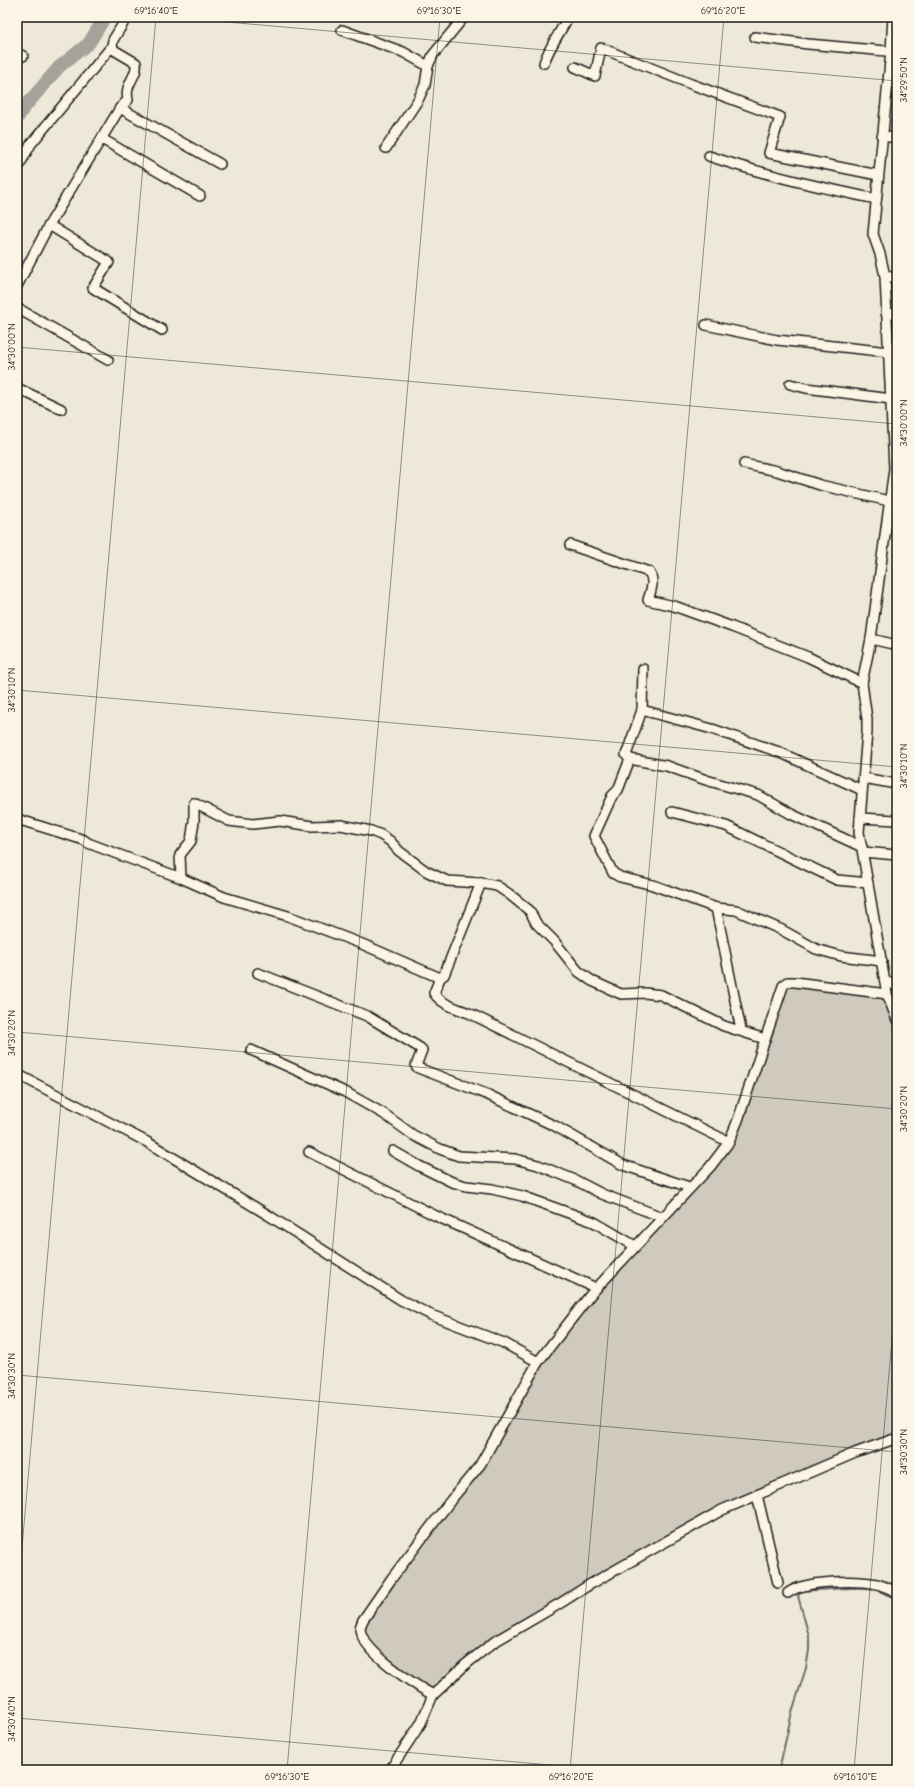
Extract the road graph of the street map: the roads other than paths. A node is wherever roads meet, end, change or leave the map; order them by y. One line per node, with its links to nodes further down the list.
1 (127, 17): 7 (street)
2 (464, 17): 10 (street)
3 (568, 17): 9 (street)
4 (893, 17): 8 (street)
5 (342, 30): 10 (street)
6 (755, 36): 8 (street)
7 (112, 46): 12 (street); 19 (street)
8 (894, 52): 13 (street)
9 (544, 63)
10 (428, 66): 16 (street)
11 (575, 67): 20 (street)
12 (120, 108): 15 (street); 18 (street)
13 (882, 136): 14 (street); 20 (street)
14 (897, 138)
15 (102, 139): 21 (street); 23 (street)
16 (386, 148)
17 (709, 156): 22 (street)
18 (220, 164)
19 (17, 169)
20 (878, 175): 22 (street)
21 (200, 196)
22 (876, 199): 26 (street)
23 (49, 225): 25 (street); 33 (street)
24 (17, 265): 25 (street)
25 (26, 269): 28 (street)
26 (885, 276): 27 (street); 30 (street)
27 (897, 278)
28 (17, 286)
29 (17, 308): 36 (street)
30 (886, 313): 31 (street); 34 (street)
31 (897, 314)
32 (706, 325): 35 (street)
33 (162, 330)
34 (893, 339): 35 (street)
35 (889, 352): 37 (street)
36 (108, 360)
37 (894, 379): 40 (street)
38 (790, 384): 40 (street)
39 (17, 388): 41 (street)
40 (892, 399): 43 (street)
41 (61, 409)
42 (744, 464): 44 (street)
43 (895, 485): 44 (street)
44 (889, 501): 46 (street)
45 (570, 545): 49 (street)
46 (871, 639): 47 (street); 49 (street)
47 (897, 645)
48 (643, 669): 50 (street)
49 (862, 683): 52 (street)
50 (642, 710): 51 (street); 54 (street)
51 (630, 759): 59 (street); 64 (street)
52 (863, 778): 53 (street); 54 (street)
53 (897, 784)
54 (862, 790): 56 (street)
55 (672, 812): 63 (street)
56 (860, 818): 58 (street); 59 (street)
57 (17, 819): 61 (street)
58 (897, 820)
59 (862, 850): 60 (street); 63 (street)
60 (897, 855)
61 (181, 878): 62 (street); 67 (street)
62 (481, 883): 67 (street); 72 (street)
63 (868, 883): 65 (street)
64 (716, 908): 65 (street); 72 (street)
65 (882, 961): 68 (street)
66 (258, 973): 79 (street)
67 (440, 978): 76 (street)
68 (885, 981): 69 (street); 70 (street)
69 (897, 986)
70 (887, 994): 71 (street); 73 (street)
71 (897, 1020)
72 (742, 1030): 73 (street)
73 (765, 1039): 76 (street)
74 (251, 1050): 80 (street)
75 (17, 1074): 83 (street)
76 (729, 1142): 79 (street)
77 (393, 1151): 81 (street)
78 (309, 1152): 82 (street)
79 (689, 1187): 80 (street)
80 (662, 1216): 81 (street)
81 (636, 1246): 82 (street)
82 (596, 1288): 83 (street)
83 (538, 1362): 89 (street)
84 (897, 1438): 85 (street)
85 (757, 1496): 86 (street); 89 (street)
86 (778, 1583)
87 (897, 1592): 88 (street)
88 (788, 1593)
89 (433, 1695): 90 (street)
90 (390, 1770)

